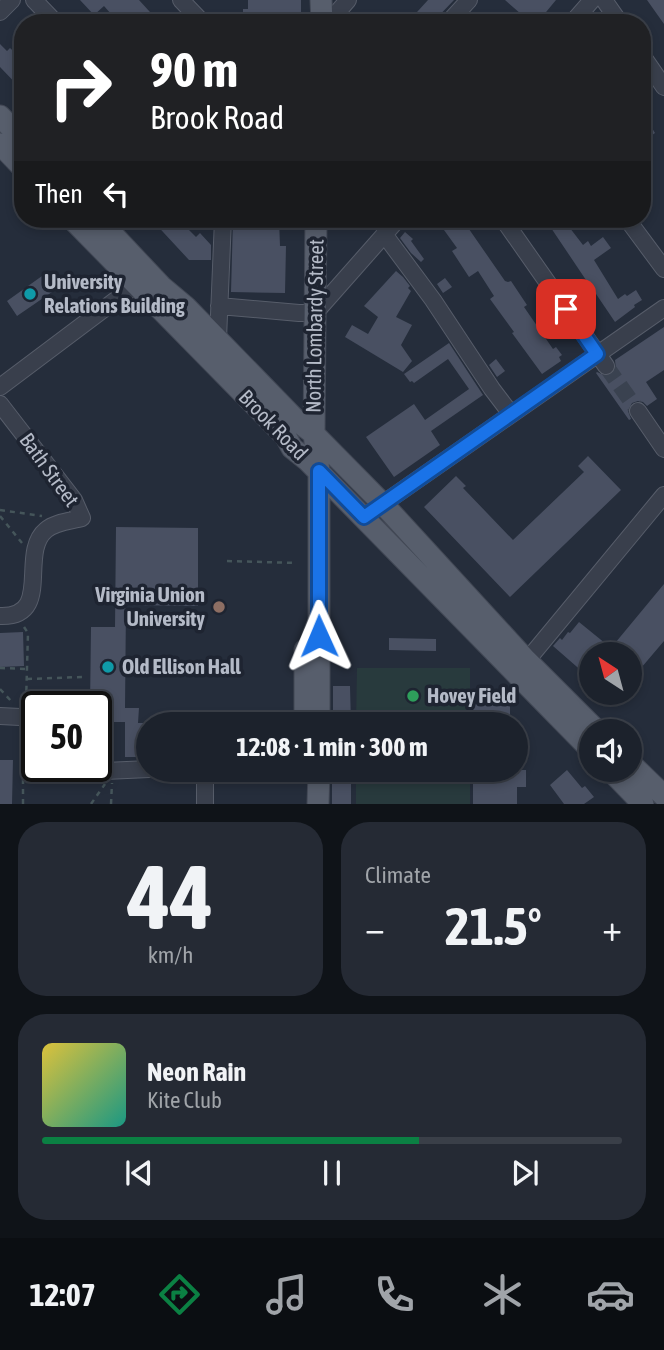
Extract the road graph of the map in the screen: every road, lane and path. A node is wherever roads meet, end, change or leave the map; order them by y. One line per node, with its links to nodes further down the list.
1 (12, 0): 7 (street)
2 (34, 0): 8 (street)
3 (181, 0): 9 (street)
4 (348, 0): 10 (street)
5 (469, 0): 11 (street)
6 (592, 0): 12 (street)
7 (0, 12)
8 (47, 14)
9 (202, 14)
10 (336, 14)
11 (456, 14)
12 (580, 14)
13 (651, 68): 14 (street)
14 (664, 87)
15 (0, 116): 16 (main road)
16 (14, 131)
17 (0, 144): 18 (main road)
18 (14, 159)
19 (82, 228): 28 (main road, Brook Road)
20 (104, 228): 28 (main road, Brook Road)
21 (223, 228): 29 (street)
22 (316, 228): 31 (main road, North Lombardy Street)
23 (389, 228): 26 (street)
24 (509, 228): 33 (street)
25 (634, 228): 27 (street)
26 (384, 233): 31 (street); 37 (street)
27 (664, 269)
28 (143, 280): 32 (main road, Brook Road); 34 (street); 40 (main road, Brook Road)
29 (219, 306): 31 (street); 32 (street)
30 (664, 308): 33 (street)
31 (315, 313): 38 (main road, North Lombardy Street)
32 (218, 339): 38 (main road, Brook Road)
33 (602, 360): 37 (street)
34 (0, 387)
35 (0, 404): 46 (street, Bath Street)
36 (638, 411): 39 (street)
37 (511, 414): 42 (street)
38 (314, 434): 40 (main road, North Lombardy Street); 42 (main road, Brook Road)
39 (664, 449)
40 (313, 466): 45 (main road, Brook Road); 60 (main road, North Lombardy Street); 61 (main road, North Lombardy Street)
41 (664, 495): 52 (street)
42 (383, 504): 45 (street); 52 (main road, Brook Road)
43 (0, 510): 46 (path)
44 (0, 516): 47 (path)
45 (364, 517): 52 (main road, Brook Road)
46 (52, 526): 47 (street, Bath Street)
47 (35, 551): 50 (street, Bath Street)
48 (227, 561): 49 (path)
49 (297, 563)
50 (18, 614): 51 (street); 54 (path)
51 (0, 616)
52 (521, 666): 64 (main road, Brook Road); 65 (main road, Brook Road)
53 (0, 668): 54 (path)
54 (27, 669): 56 (path)
55 (82, 677): 56 (path)
56 (27, 679): 58 (path)
57 (0, 689): 59 (path)
58 (27, 691)
59 (13, 704)
60 (305, 712)
61 (319, 712)
62 (0, 716): 63 (street)
63 (21, 718)
64 (583, 719)
65 (579, 735)
66 (136, 770): 67 (street)
67 (112, 771)
68 (642, 775): 74 (main road)
69 (23, 782): 75 (path)
70 (203, 782): 78 (street)
71 (308, 782): 79 (main road)
72 (312, 782): 80 (main road)
73 (622, 782): 81 (main road)
74 (664, 796)
75 (23, 804)
76 (91, 804): 77 (path)
77 (111, 804)
78 (205, 804)
79 (305, 804)
80 (318, 804)
81 (643, 804)

